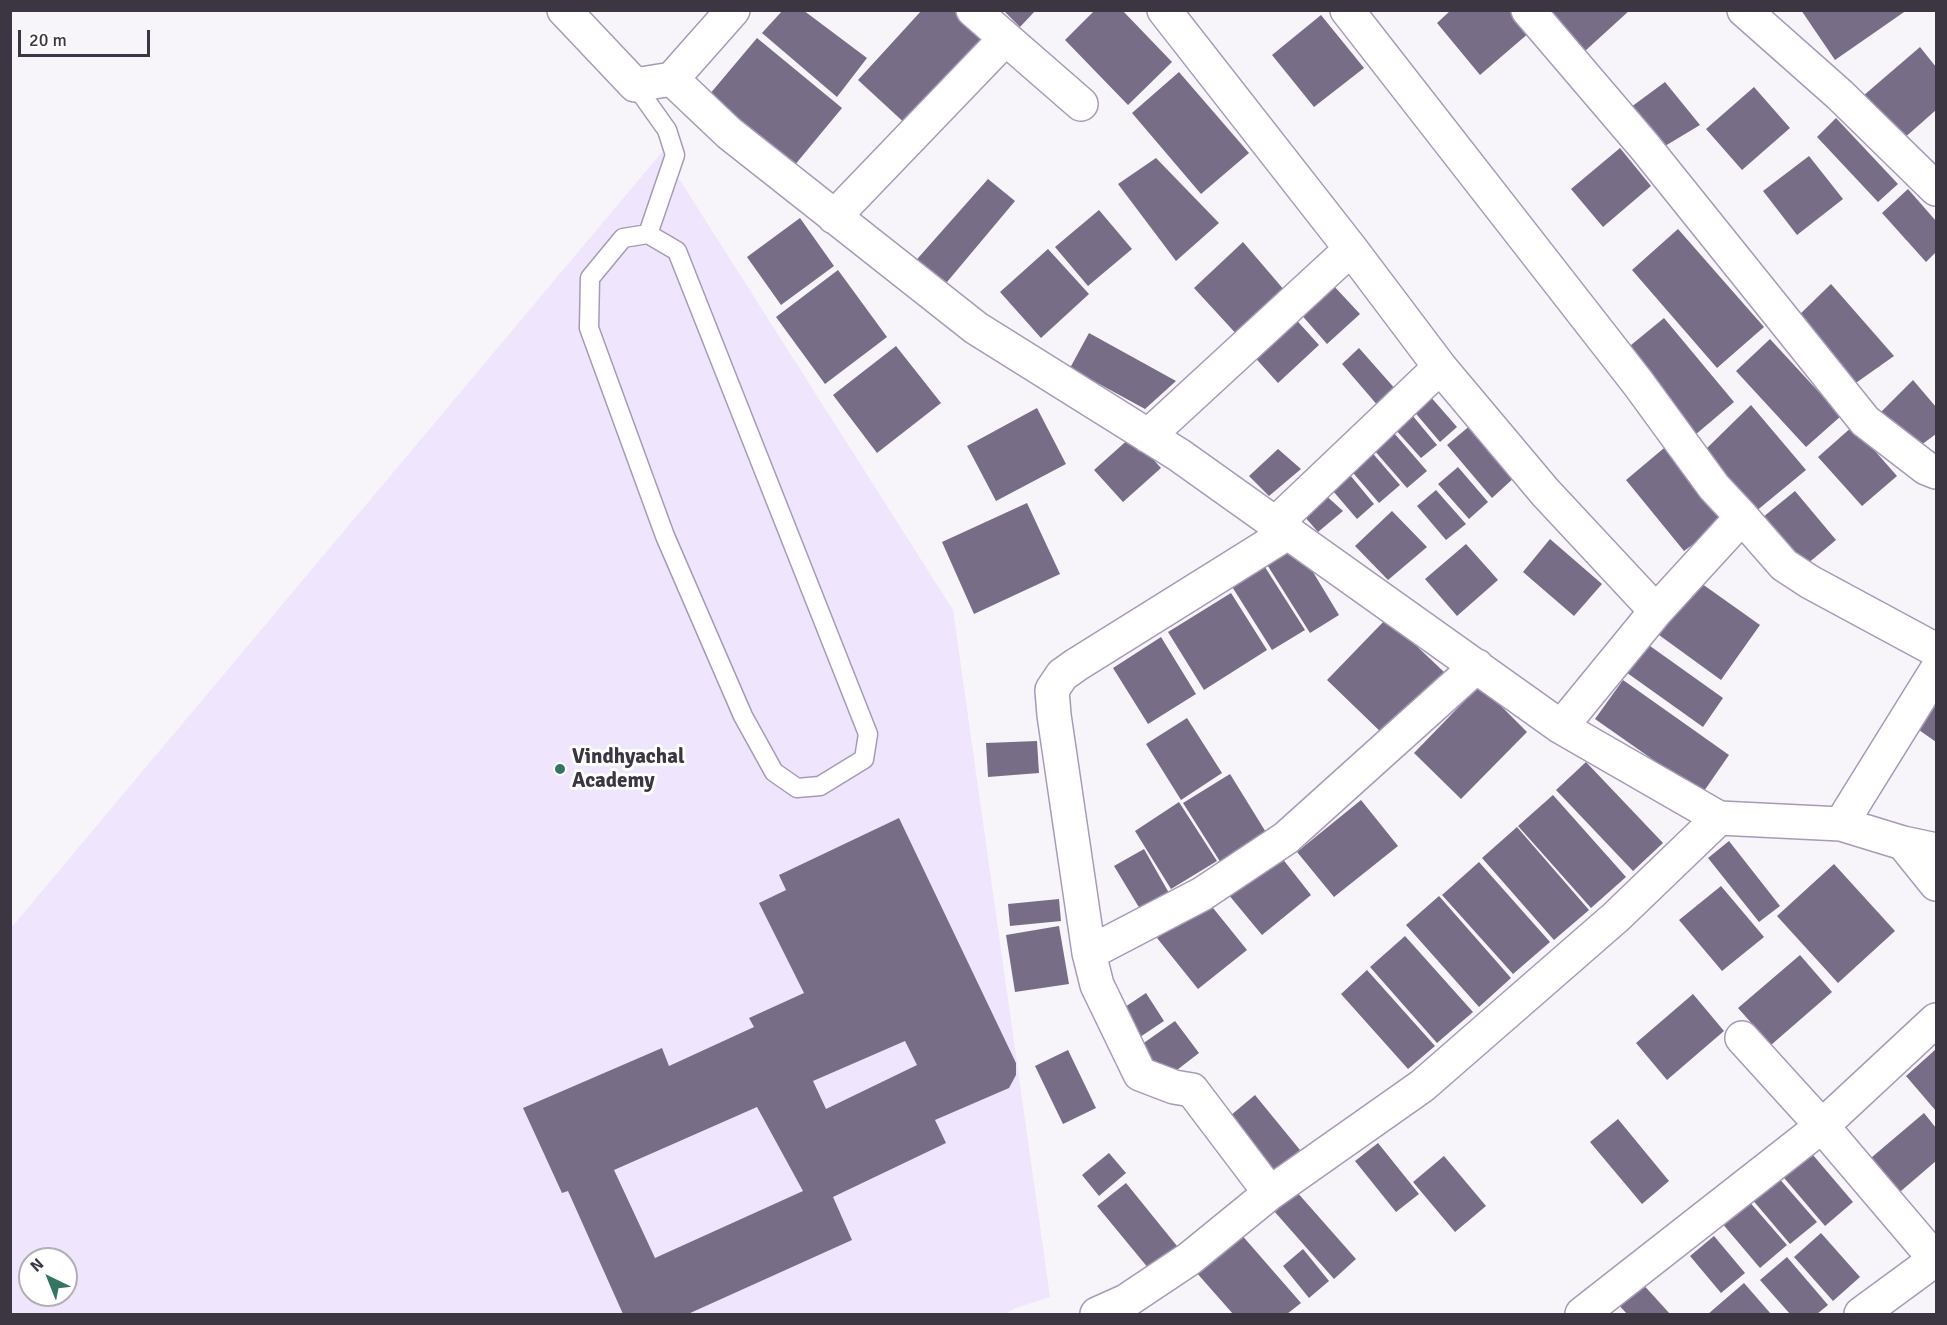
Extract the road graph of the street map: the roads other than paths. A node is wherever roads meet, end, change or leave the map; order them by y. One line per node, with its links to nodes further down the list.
1 (564, 10): 10 (street)
2 (733, 10): 9 (street)
3 (973, 10): 8 (street)
4 (1164, 10): 15 (street)
5 (1347, 10): 19 (street)
6 (1528, 10): 18 (street)
7 (1744, 10): 12 (street)
8 (1005, 39): 11 (street); 13 (street)
9 (672, 79): 10 (street); 13 (street)
10 (635, 85): 14 (lane)
11 (1081, 104)
12 (1936, 189)
13 (834, 217): 17 (street)
14 (648, 234): 14 (lane)
15 (1351, 249): 16 (street); 17 (street)
16 (1440, 367): 20 (street); 21 (street)
17 (1149, 436): 20 (street)
18 (1936, 472)
19 (1742, 517): 21 (street); 22 (street)
20 (1282, 528): 23 (street); 31 (street)
21 (1656, 610): 25 (street)
22 (1936, 650)
23 (1477, 666): 25 (street); 31 (street)
24 (1936, 671): 27 (street)
25 (1561, 727): 26 (street)
26 (1719, 818): 27 (street); 35 (street)
27 (1841, 824): 28 (street)
28 (1903, 843): 29 (street); 30 (street)
29 (1936, 850)
30 (1936, 884)
31 (1089, 953): 35 (street)
32 (1936, 1020): 34 (street)
33 (1742, 1038): 34 (street)
34 (1822, 1126): 36 (street); 38 (street)
35 (1270, 1193): 37 (street)
36 (1936, 1259): 39 (street)
37 (1120, 1310)
38 (1582, 1314)
39 (1861, 1314)

